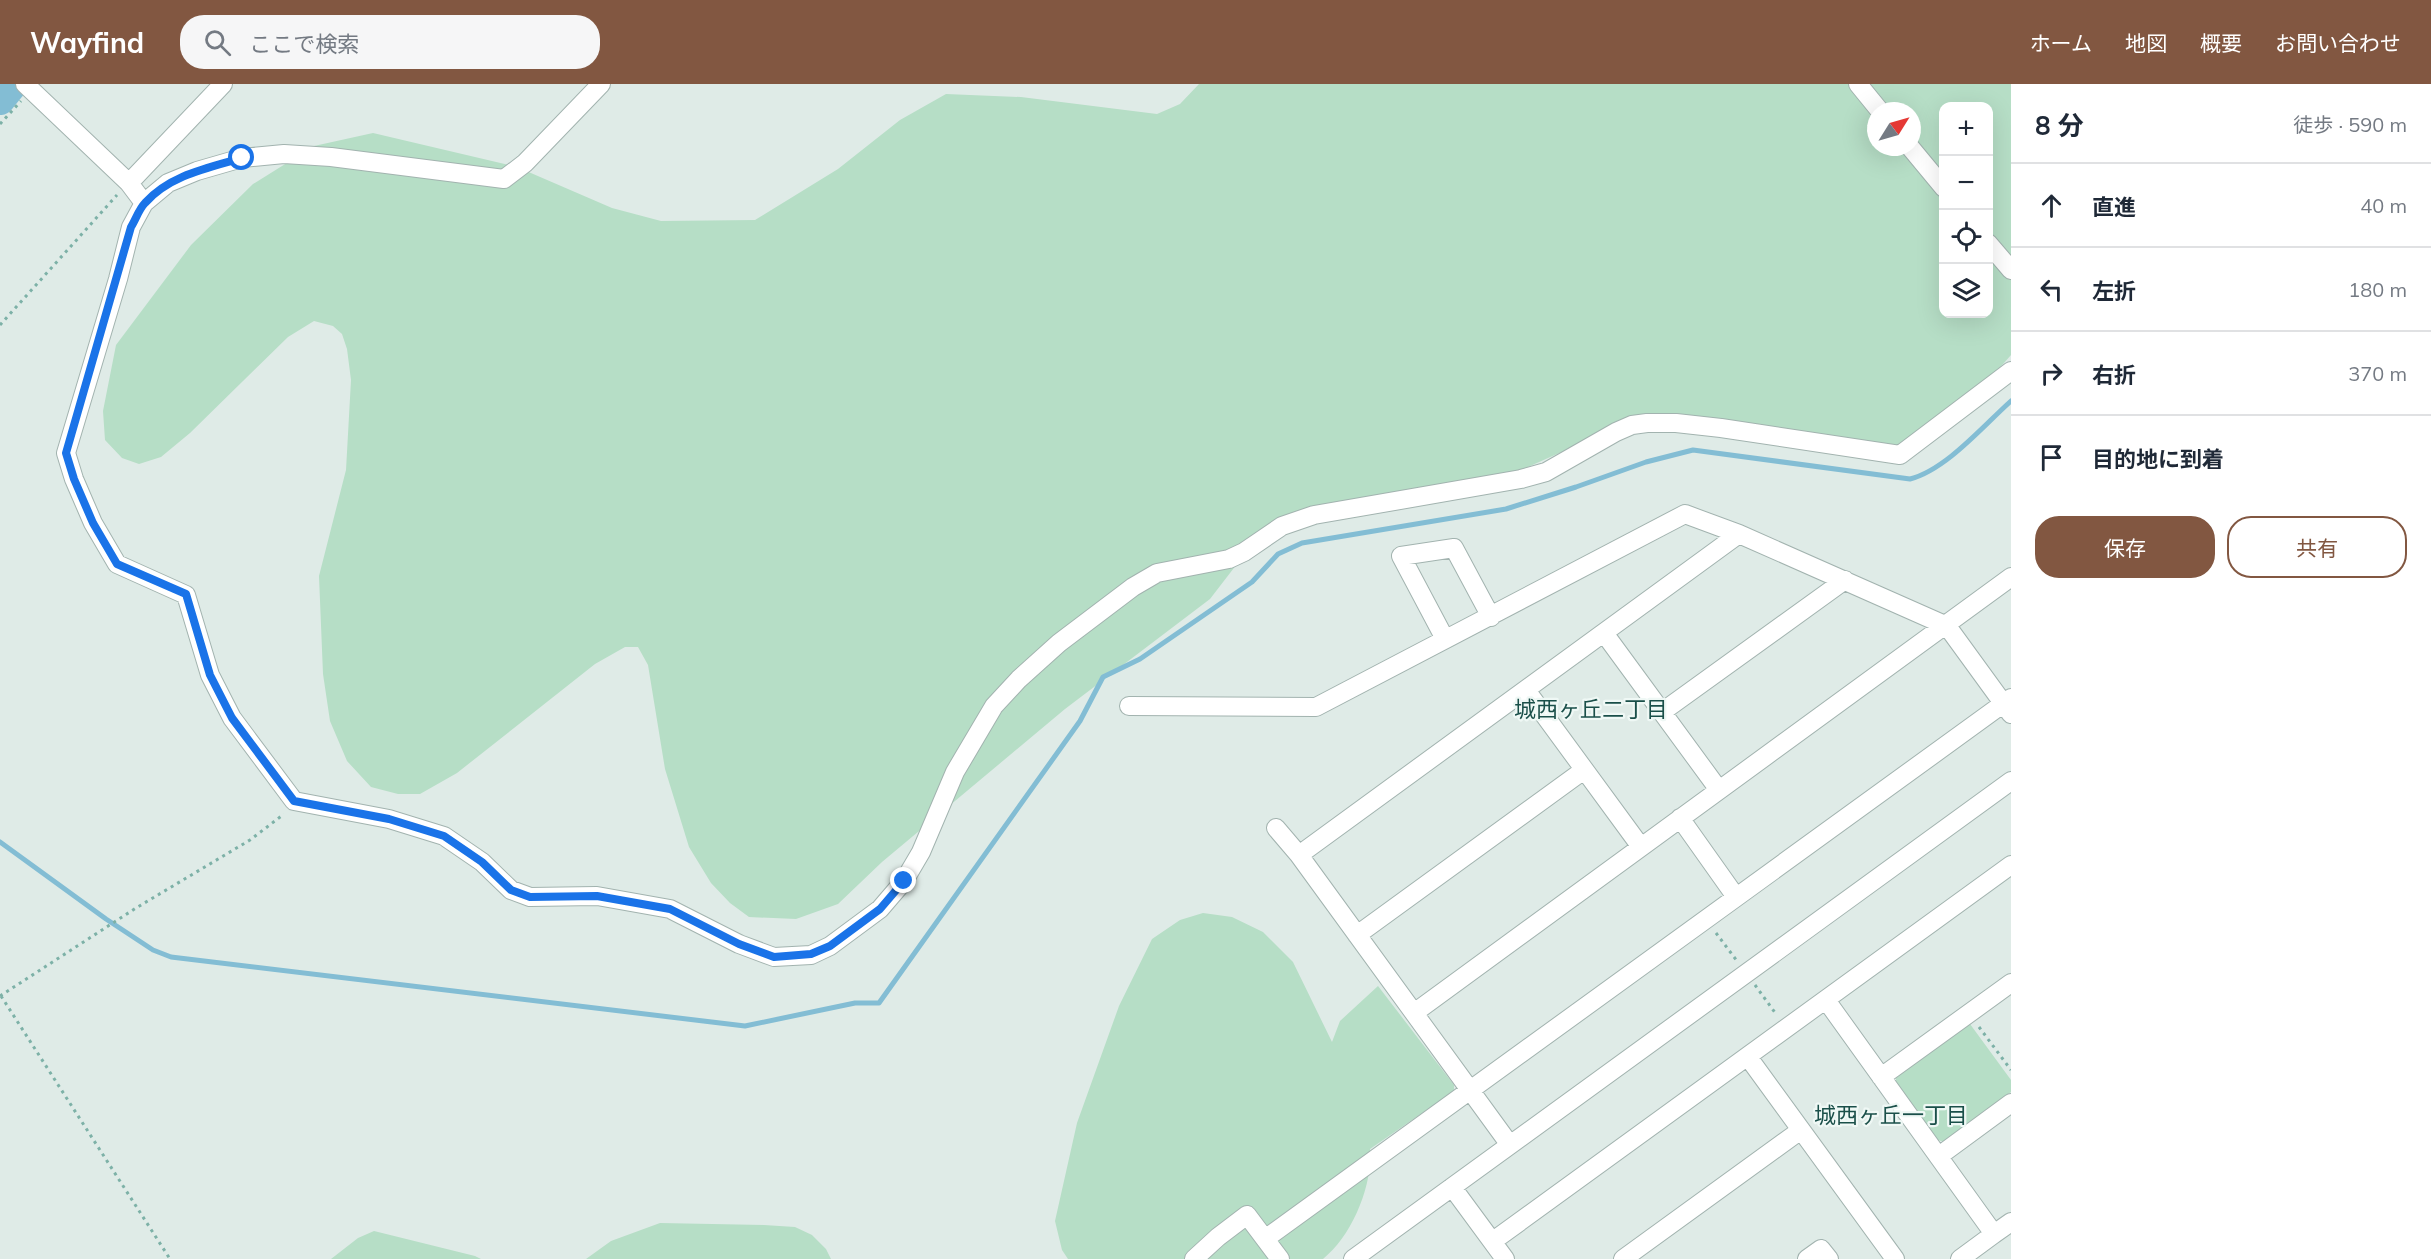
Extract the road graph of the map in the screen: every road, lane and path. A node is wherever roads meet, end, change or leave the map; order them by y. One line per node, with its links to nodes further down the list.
1 (223, 84): 9 (street)
2 (601, 84): 10 (street)
3 (1858, 84): 5 (street)
4 (29, 87): 6 (path); 9 (street)
5 (1873, 102)
6 (0, 124)
7 (1917, 156): 8 (street)
8 (1939, 182)
9 (129, 183): 10 (street); 13 (path)
10 (144, 204): 29 (street)
11 (1993, 248): 12 (street)
12 (2011, 270)
13 (0, 325)
14 (2011, 371): 29 (street)
15 (1739, 534): 17 (street); 18 (street); 20 (street)
16 (2011, 577): 19 (street)
17 (1845, 580): 19 (street); 25 (street)
18 (1491, 617): 21 (street); 21 (street)
19 (1947, 626): 23 (street); 28 (street)
20 (1604, 633): 22 (street); 25 (street)
21 (1445, 639): 24 (street)
22 (1526, 690): 26 (street); 33 (street)
23 (2008, 705): 35 (street)
24 (1129, 706)
25 (1662, 712): 28 (street)
26 (1584, 770): 32 (street); 36 (street)
27 (2011, 781): 48 (street)
28 (1719, 790): 30 (street)
29 (294, 801): 38 (path)
30 (1680, 818): 32 (street); 35 (street)
31 (1276, 828): 33 (street)
32 (1641, 847): 40 (street)
33 (1299, 855): 36 (street)
34 (2011, 866): 39 (street)
35 (1736, 897): 45 (street)
36 (1357, 935): 40 (street)
37 (2011, 983): 41 (street)
38 (1, 996): 55 (path)
39 (1826, 1000): 42 (street); 44 (street)
40 (1414, 1013): 45 (street)
41 (1968, 1014): 43 (path); 44 (street)
42 (1748, 1057): 47 (street); 54 (street)
43 (2011, 1070)
44 (1881, 1077): 49 (street)
45 (1470, 1090): 48 (street); 53 (street)
46 (2011, 1103): 49 (street)
47 (1801, 1130): 60 (street); 63 (street)
48 (1510, 1145): 50 (street)
49 (1938, 1156): 52 (street)
50 (1452, 1187): 54 (street); 58 (street)
51 (2011, 1222): 52 (street)
52 (1994, 1234): 64 (street)
53 (1265, 1239): 56 (street); 57 (street)
54 (1493, 1241): 59 (street)
55 (170, 1259)
56 (1194, 1259)
57 (1280, 1259)
58 (1353, 1259)
59 (1505, 1259)
60 (1623, 1259)
61 (1807, 1259): 62 (street)
62 (1829, 1259)
63 (1895, 1259)
64 (1960, 1259)

